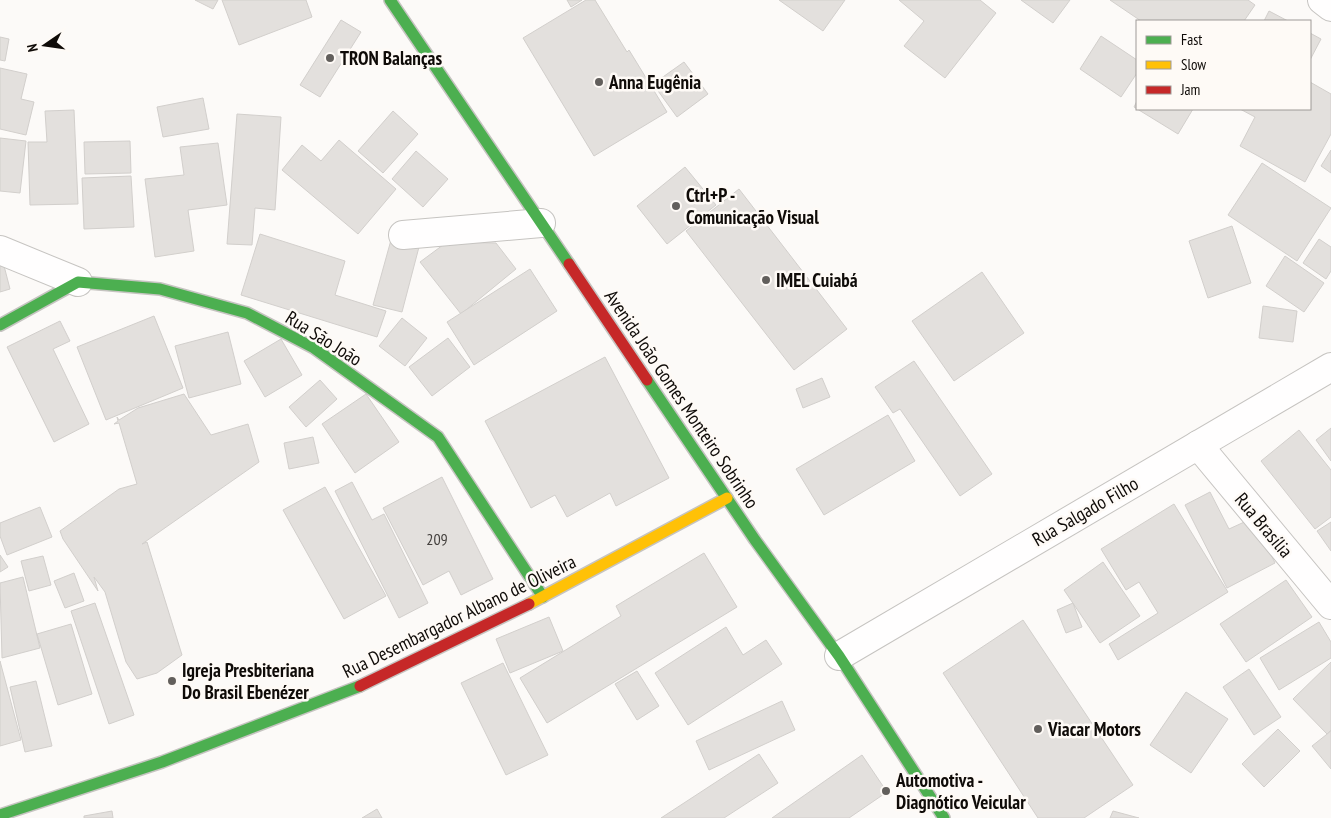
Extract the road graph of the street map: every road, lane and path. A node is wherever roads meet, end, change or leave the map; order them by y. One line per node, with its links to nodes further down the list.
1 (390, 0): 4 (street, Avenida João Gomes Monteiro Sobrinho)
2 (1322, 0): 3 (street)
3 (1331, 7)
4 (541, 223): 5 (street); 11 (street, Avenida João Gomes Monteiro Sobrinho)
5 (403, 235)
6 (0, 250): 7 (street)
7 (78, 282): 8 (street); 12 (street, Rua São João)
8 (0, 325)
9 (1331, 367): 10 (street, Rua Salgado Filho)
10 (1198, 445): 13 (street, Rua Brasília); 14 (street, Rua Salgado Filho)
11 (727, 498): 12 (street, Rua Desembargador Albano de Oliveira); 14 (street, Avenida João Gomes Monteiro Sobrinho)
12 (543, 597): 15 (street, Rua Desembargador Albano de Oliveira)
13 (1331, 605)
14 (839, 656): 16 (street, Avenida João Gomes Monteiro Sobrinho)
15 (0, 815)
16 (944, 818)

